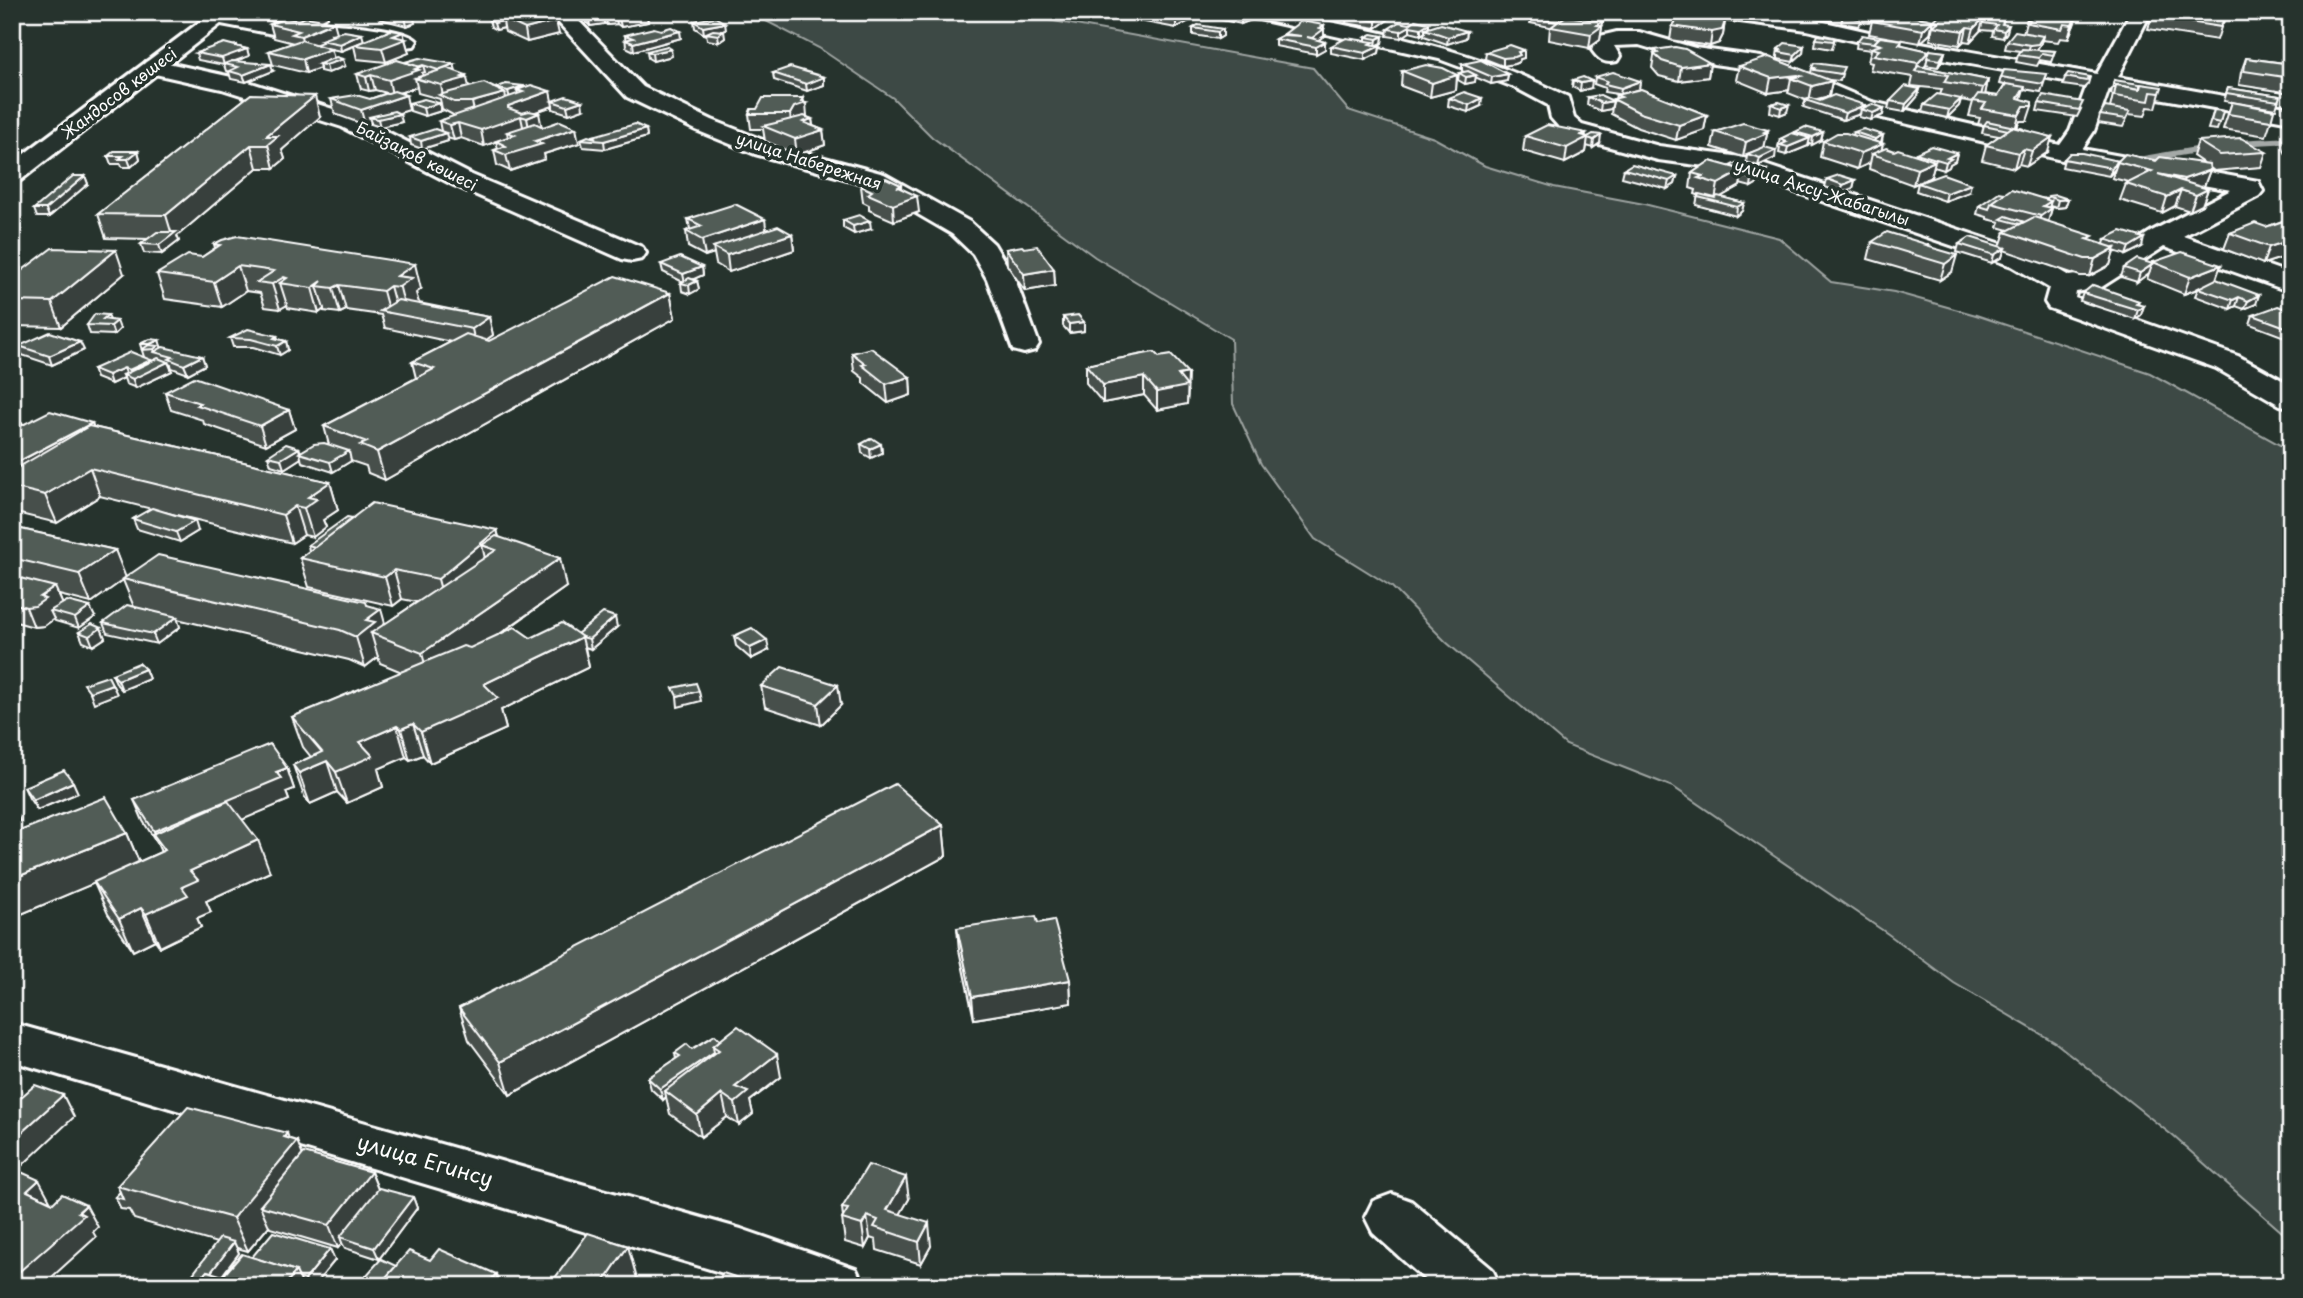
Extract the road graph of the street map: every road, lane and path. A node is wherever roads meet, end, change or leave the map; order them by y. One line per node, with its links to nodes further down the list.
1 (1252, 12): 16 (street, улица Аксу-Жабагылы)
2 (1717, 12): 9 (street)
3 (2141, 12): 9 (street)
4 (565, 14): 17 (street, улица Набережная)
5 (222, 15): 6 (street); 8 (street, Жандосов көшесі)
6 (406, 41)
7 (1609, 56): 11 (street)
8 (154, 66): 12 (street, Жандосов көшесі); 14 (street, Байзақов көшесі)
9 (2102, 82): 10 (street); 11 (street)
10 (2291, 115)
11 (2066, 153): 13 (street)
12 (12, 174)
13 (2161, 237): 15 (street); 16 (street)
14 (632, 253)
15 (2291, 284)
16 (2064, 285): 18 (street)
17 (1024, 344)
18 (2291, 398)
19 (12, 1042): 21 (street, улица Егинсу)
20 (1392, 1217): 22 (street)
21 (836, 1286)
22 (1472, 1286)

